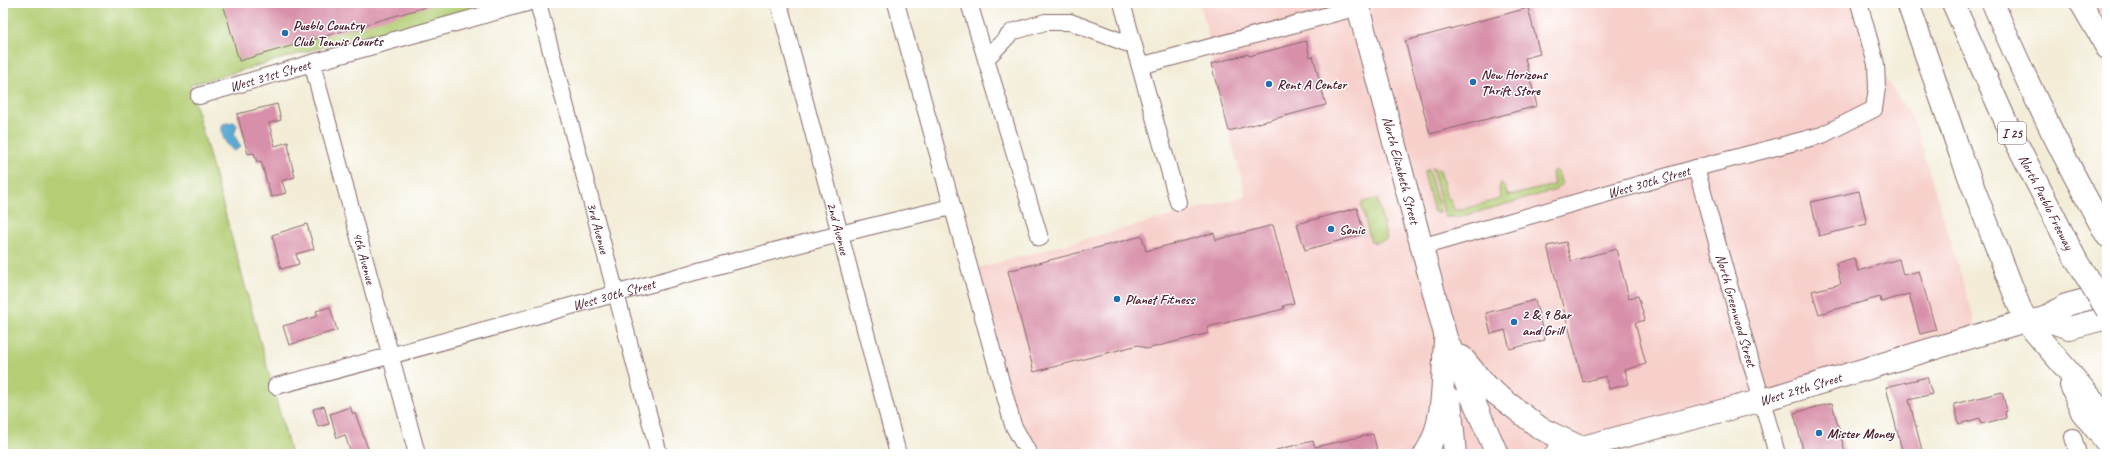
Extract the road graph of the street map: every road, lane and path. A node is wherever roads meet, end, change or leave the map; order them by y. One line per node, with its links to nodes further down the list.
1 (527, 3): 16 (street, West 31st Street)
2 (538, 3): 26 (street, 3rd Avenue)
3 (779, 3): 22 (street, 2nd Avenue)
4 (896, 3): 21 (street)
5 (969, 3): 15 (street)
6 (1122, 3): 13 (street)
7 (1859, 3): 19 (street, West 30th Street)
8 (1908, 3): 30 (main road)
9 (1954, 3): 28 (main road, North Pueblo Freeway / I 25, bridge)
10 (1993, 3): 23 (main road, I 25)
11 (2081, 3): 14 (main road)
12 (1357, 5): 17 (street); 25 (main road, North Elizabeth Street)
13 (1134, 46): 15 (street); 17 (street)
14 (2107, 48)
15 (986, 60): 24 (street)
16 (312, 63): 18 (street, West 31st Street); 32 (street, 4th Avenue)
17 (1140, 66): 20 (street)
18 (199, 96)
19 (1696, 168): 25 (street, West 30th Street); 35 (street, North Greenwood Street)
20 (1178, 202)
21 (952, 207): 22 (street, West 30th Street); 43 (street)
22 (839, 233): 26 (street, West 30th Street); 42 (street, 2nd Avenue)
23 (2107, 236)
24 (1040, 238)
25 (1421, 247): 31 (main road, North Elizabeth Street)
26 (616, 294): 32 (street, West 30th Street); 41 (street, 3rd Avenue)
27 (2107, 294): 30 (main road, West 29th Street)
28 (2107, 310)
29 (2107, 318): 30 (main road)
30 (2034, 320): 33 (main road); 35 (main road, West 29th Street)
31 (1446, 338): 39 (main road); 44 (main road); 45 (main road, North Elizabeth Street); 46 (main road, North Elizabeth Street)
32 (390, 356): 34 (street, West 30th Street); 40 (street, 4th Avenue)
33 (2062, 363): 36 (main road); 38 (main road)
34 (276, 386)
35 (1763, 400): 39 (main road, West 29th Street); 48 (street, North Greenwood Street)
36 (2107, 416)
37 (2073, 437): 49 (street)
38 (2107, 443)
39 (1579, 451): 47 (main road, West 29th Street)
40 (417, 454)
41 (659, 454)
42 (898, 454)
43 (1029, 454)
44 (1425, 454)
45 (1455, 454)
46 (1498, 454)
47 (1556, 454)
48 (1777, 454)
49 (2078, 454)

